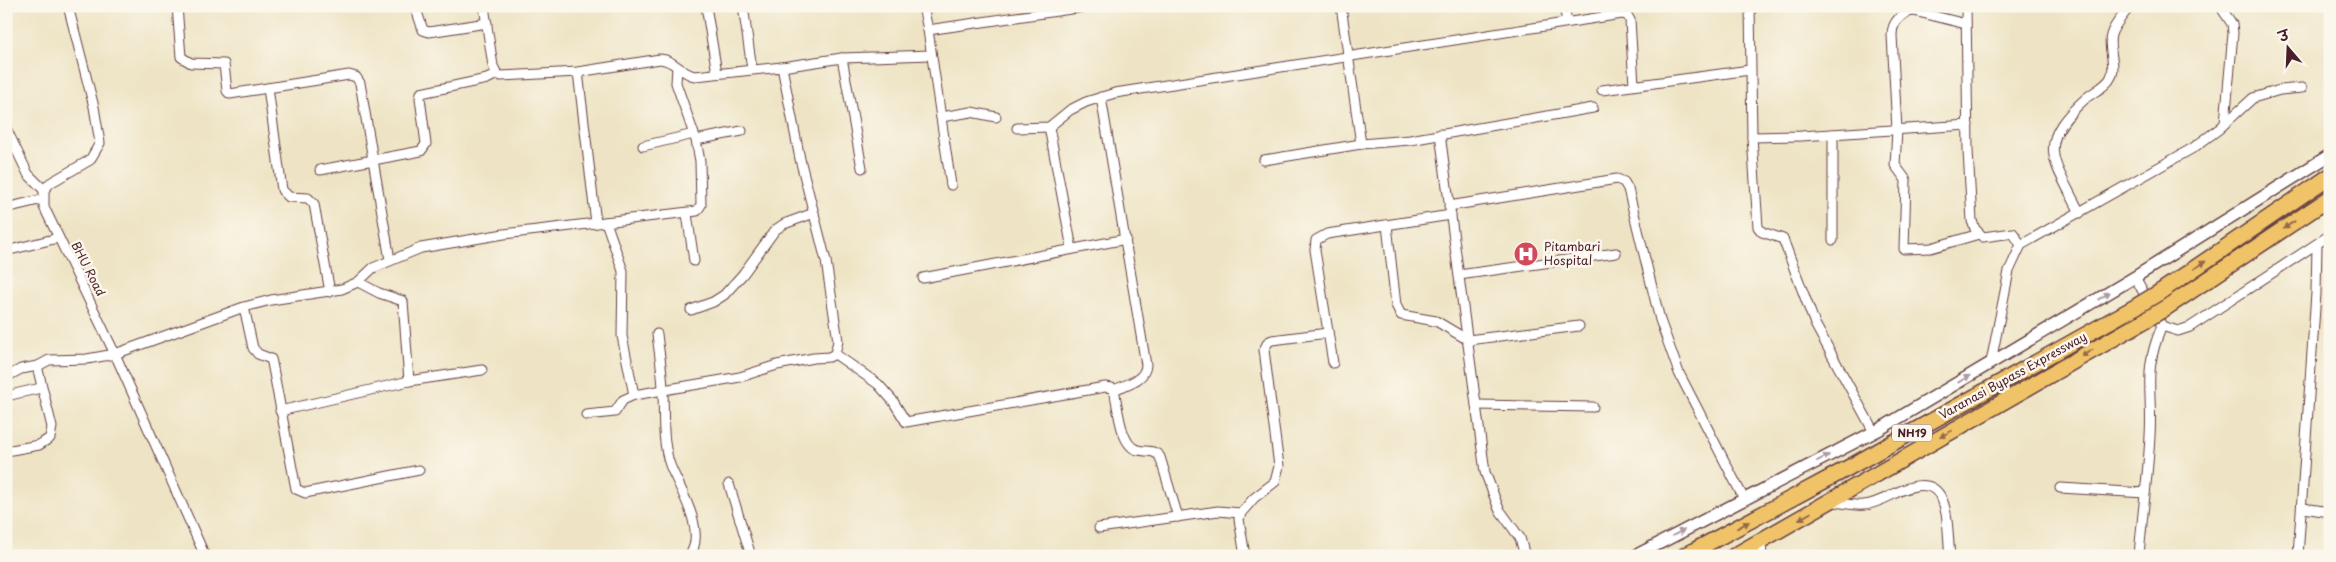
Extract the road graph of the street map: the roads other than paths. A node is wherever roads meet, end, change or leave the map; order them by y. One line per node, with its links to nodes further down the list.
1 (68, 6): 58 (street)
2 (177, 6): 31 (street)
3 (415, 6): 17 (street)
4 (484, 6): 17 (street)
5 (706, 6): 29 (street)
6 (742, 6): 25 (street)
7 (923, 6): 19 (street)
8 (1091, 6): 19 (street)
9 (1341, 6): 21 (street)
10 (1564, 6): 16 (street)
11 (1750, 6): 26 (street)
12 (1966, 6): 18 (street)
13 (2130, 6): 63 (street)
14 (1908, 9): 18 (street); 44 (street)
15 (2222, 9): 38 (street)
16 (1567, 22): 21 (street); 30 (street)
17 (487, 23): 28 (street)
18 (1966, 24): 39 (street)
19 (928, 30): 20 (street)
20 (931, 55): 22 (street); 36 (street)
21 (1347, 56): 34 (street); 49 (street)
22 (842, 58): 24 (street); 54 (street)
23 (677, 67): 27 (street); 29 (street); 47 (street)
24 (782, 67): 25 (street); 62 (street)
25 (752, 69): 29 (street)
26 (1750, 70): 30 (street); 48 (street)
27 (578, 72): 28 (street); 66 (street)
28 (497, 74): 52 (street)
29 (717, 74)
30 (1634, 85): 33 (street)
31 (268, 88): 52 (street); 84 (street)
32 (2302, 88): 38 (street)
33 (1602, 90)
34 (1101, 97): 40 (street); 71 (street)
35 (1593, 108): 45 (street)
36 (941, 117): 37 (street); 57 (street)
37 (996, 117)
38 (2226, 123): 63 (street)
39 (1968, 125): 44 (street); 68 (street)
40 (1049, 127): 42 (street); 76 (street)
41 (6, 128): 58 (street)
42 (1017, 128)
43 (742, 130): 47 (street)
44 (1897, 130): 46 (street); 68 (street)
45 (1440, 134): 49 (street); 61 (street)
46 (1833, 134): 48 (street); 72 (street)
47 (695, 137): 50 (street); 64 (street)
48 (1752, 137): 109 (street)
49 (1361, 144): 53 (street)
50 (643, 146)
51 (2330, 156): 81 (street)
52 (372, 160): 55 (street); 78 (street)
53 (1264, 160)
54 (862, 168)
55 (320, 170)
56 (2330, 176): 129 (highway, Varanasi Bypass Expressway / NH19, one-way to 56, bridge)
57 (951, 185)
58 (43, 195): 60 (street); 70 (street, BHU Road)
59 (2330, 198): 116 (highway, Varanasi Bypass Expressway / NH19, one-way to 116, bridge)
60 (6, 208)
61 (1450, 210): 67 (street); 80 (street); 115 (street)
62 (814, 213): 86 (street); 93 (street)
63 (2080, 213): 73 (street)
64 (687, 214): 65 (street); 79 (street)
65 (606, 222): 66 (street); 103 (street)
66 (596, 223): 78 (street)
67 (1387, 225): 89 (street); 91 (street)
68 (1979, 234): 73 (street)
69 (2330, 235): 74 (street)
70 (58, 238): 75 (street); 92 (street, BHU Road)
71 (1126, 239): 76 (street); 102 (street)
72 (1833, 240)
73 (2021, 245): 94 (street)
74 (2317, 245): 88 (street); 117 (street)
75 (6, 250)
76 (1072, 250): 82 (street)
77 (1616, 253): 80 (street)
78 (390, 260): 83 (street)
79 (694, 261)
80 (1459, 275): 91 (street)
81 (2135, 277): 88 (street); 94 (street, one-way to 81)
82 (923, 278)
83 (358, 282): 84 (street); 99 (street)
84 (330, 292): 85 (street)
85 (244, 307): 92 (street); 107 (street)
86 (691, 310)
87 (1579, 326): 91 (street)
88 (2162, 326): 114 (street)
89 (1328, 333): 95 (street); 119 (street)
90 (657, 334): 101 (street)
91 (1468, 340): 105 (street)
92 (115, 354): 96 (street); 123 (street, BHU Road)
93 (835, 354): 101 (street); 102 (street)
94 (1991, 362): 109 (street, one-way to 94)
95 (1333, 363)
96 (38, 366): 98 (street); 100 (street)
97 (482, 370): 99 (street)
98 (6, 377)
99 (409, 381): 107 (street)
100 (41, 388): 104 (street); 110 (street)
101 (663, 389): 103 (street); 124 (street)
102 (1114, 390): 120 (street)
103 (634, 395): 108 (street)
104 (6, 396)
105 (1476, 405): 106 (street); 127 (street)
106 (1593, 407)
107 (280, 411): 111 (street)
108 (586, 415)
109 (1874, 432): 115 (street, one-way to 109)
110 (6, 451)
111 (419, 470)
112 (729, 484): 125 (street)
113 (2060, 488): 114 (street)
114 (2146, 493): 132 (street)
115 (1744, 499): 128 (street, one-way to 115)
116 (1830, 501): 122 (highway, Varanasi Bypass Expressway / NH19, one-way to 122); 131 (street)
117 (2303, 508): 118 (street); 133 (street)
118 (2330, 512)
119 (1241, 513): 120 (street); 126 (street)
120 (1178, 517): 121 (street)
121 (1099, 528)
122 (1761, 549): 130 (highway, Varanasi Bypass Expressway / NH19)
123 (205, 556)
124 (689, 556)
125 (751, 556)
126 (1245, 556)
127 (1524, 556)
128 (1635, 556)
129 (1684, 556)
130 (1734, 556)
131 (1950, 556)
132 (2139, 556)
133 (2298, 556)

